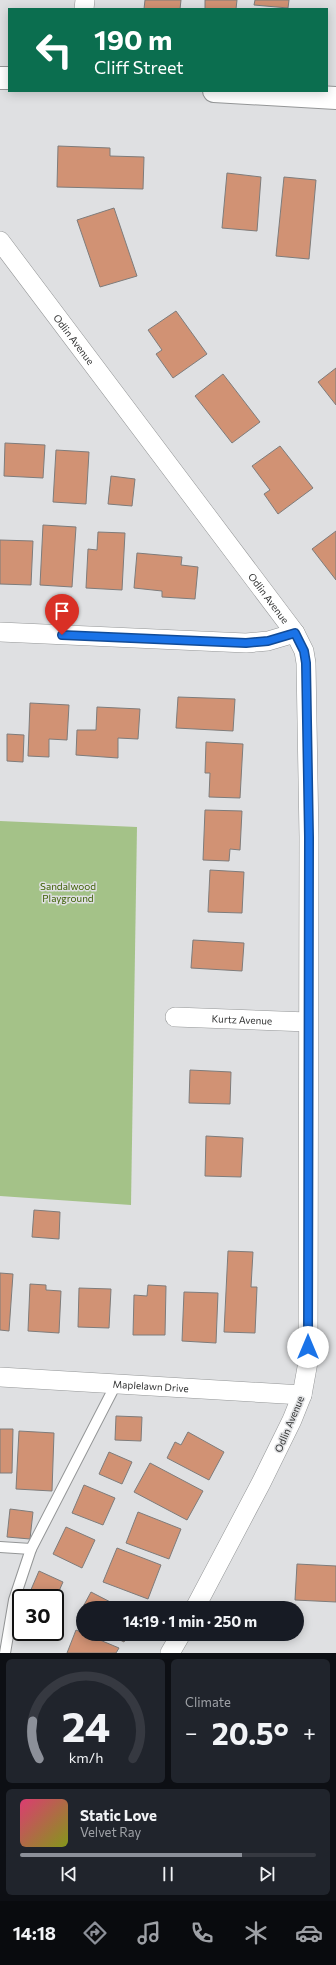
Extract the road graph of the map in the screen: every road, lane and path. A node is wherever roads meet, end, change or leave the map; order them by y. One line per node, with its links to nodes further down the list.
1 (231, 92): 2 (street)
2 (336, 98)
3 (0, 241): 5 (street, Odlin Avenue)
4 (0, 632): 5 (street)
5 (295, 633): 7 (street, Odlin Avenue)
6 (175, 1017): 7 (street, Kurtz Avenue)
7 (308, 1022): 10 (street, Odlin Avenue)
8 (0, 1377): 9 (street, Maplelawn Drive)
9 (116, 1384): 10 (street, Maplelawn Drive); 12 (lane)
10 (302, 1395): 13 (street, Odlin Avenue)
11 (0, 1547): 12 (lane)
12 (31, 1549): 15 (lane)
13 (199, 1601)
14 (177, 1641): 16 (street)
15 (5, 1653)
16 (170, 1653)

